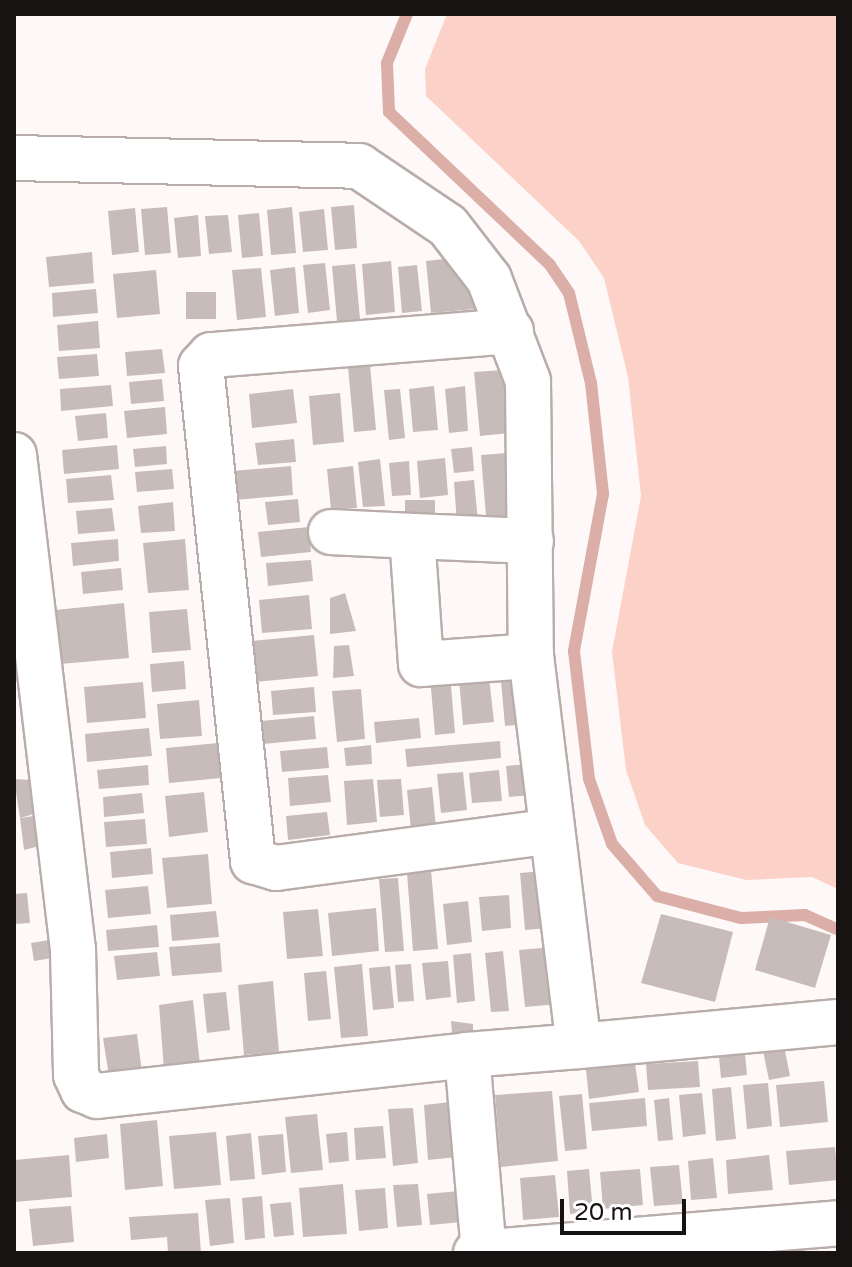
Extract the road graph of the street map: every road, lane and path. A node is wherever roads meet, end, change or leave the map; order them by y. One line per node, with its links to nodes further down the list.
1 (14, 158): 2 (street)
2 (511, 331): 6 (street); 8 (street)
3 (14, 455): 11 (street)
4 (331, 532): 5 (street)
5 (412, 536): 6 (street); 7 (street)
6 (531, 541): 7 (street)
7 (531, 656): 8 (street)
8 (552, 831): 10 (street)
9 (838, 1022): 10 (street)
10 (579, 1046): 11 (street)
11 (467, 1055): 13 (street)
12 (838, 1223): 13 (street)
13 (484, 1252): 14 (street)
14 (476, 1253)

